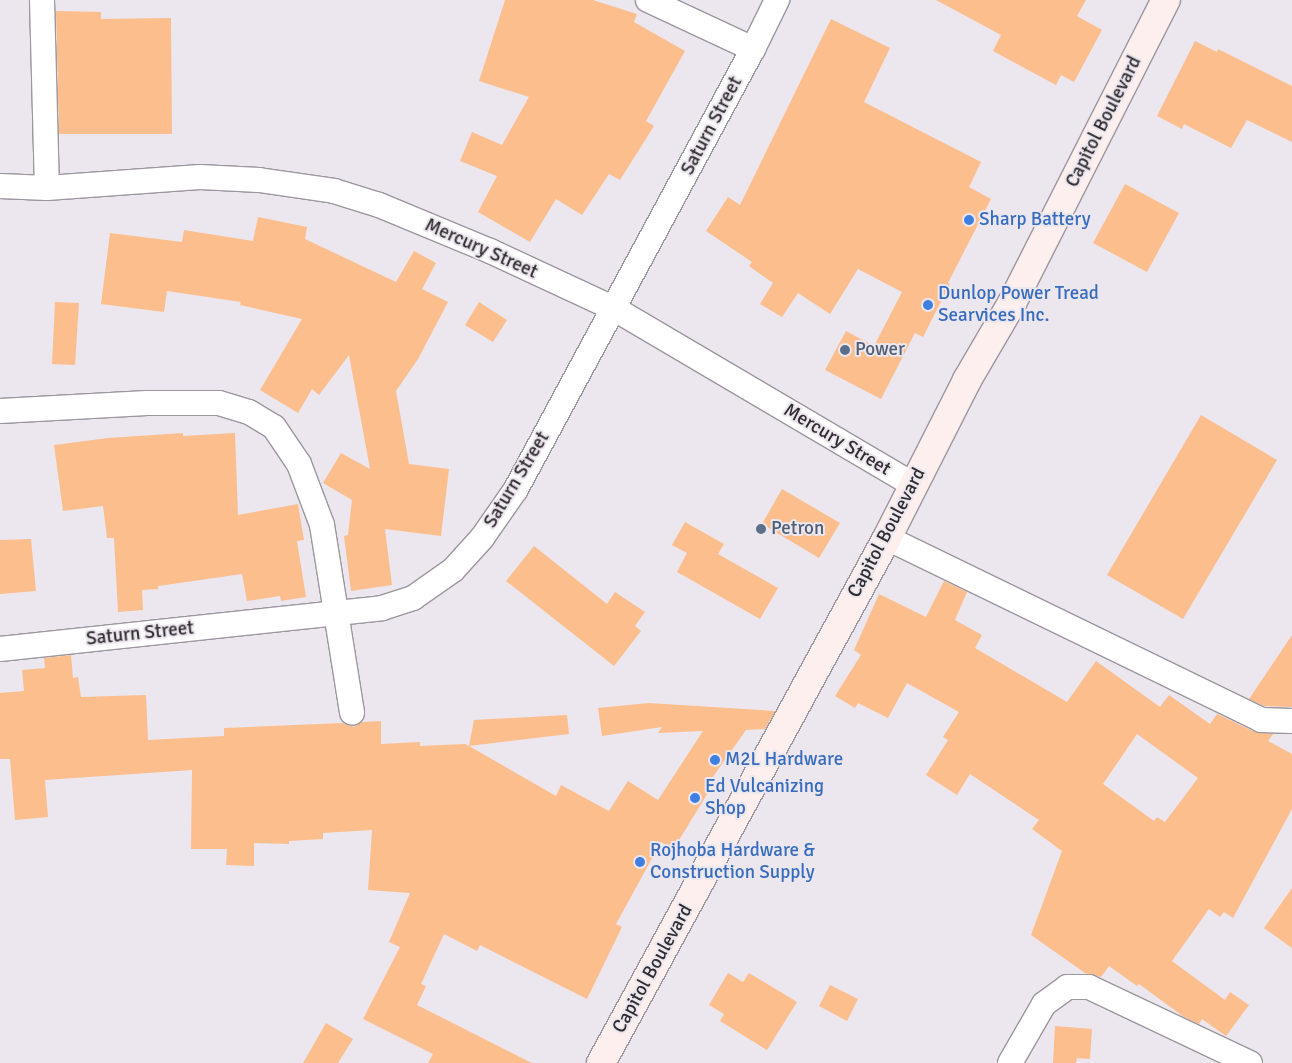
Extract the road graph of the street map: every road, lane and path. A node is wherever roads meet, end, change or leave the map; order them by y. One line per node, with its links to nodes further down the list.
1 (42, 0): 7 (street)
2 (648, 0): 5 (street)
3 (776, 0): 5 (street, Saturn Street)
4 (1166, 0): 10 (main road, Capitol Boulevard)
5 (754, 49): 8 (street, Saturn Street)
6 (0, 186): 7 (street, Mercury Street)
7 (47, 188): 8 (street, Mercury Street)
8 (614, 308): 10 (street, Mercury Street); 12 (street, Saturn Street)
9 (0, 411): 12 (street)
10 (913, 486): 11 (main road, Capitol Boulevard)
11 (887, 538): 15 (street); 16 (main road, Capitol Boulevard)
12 (335, 613): 13 (street, Saturn Street); 14 (street)
13 (0, 649)
14 (352, 713)
15 (1292, 721)
16 (602, 1063)
17 (1010, 1063): 18 (street)
18 (1250, 1063)

